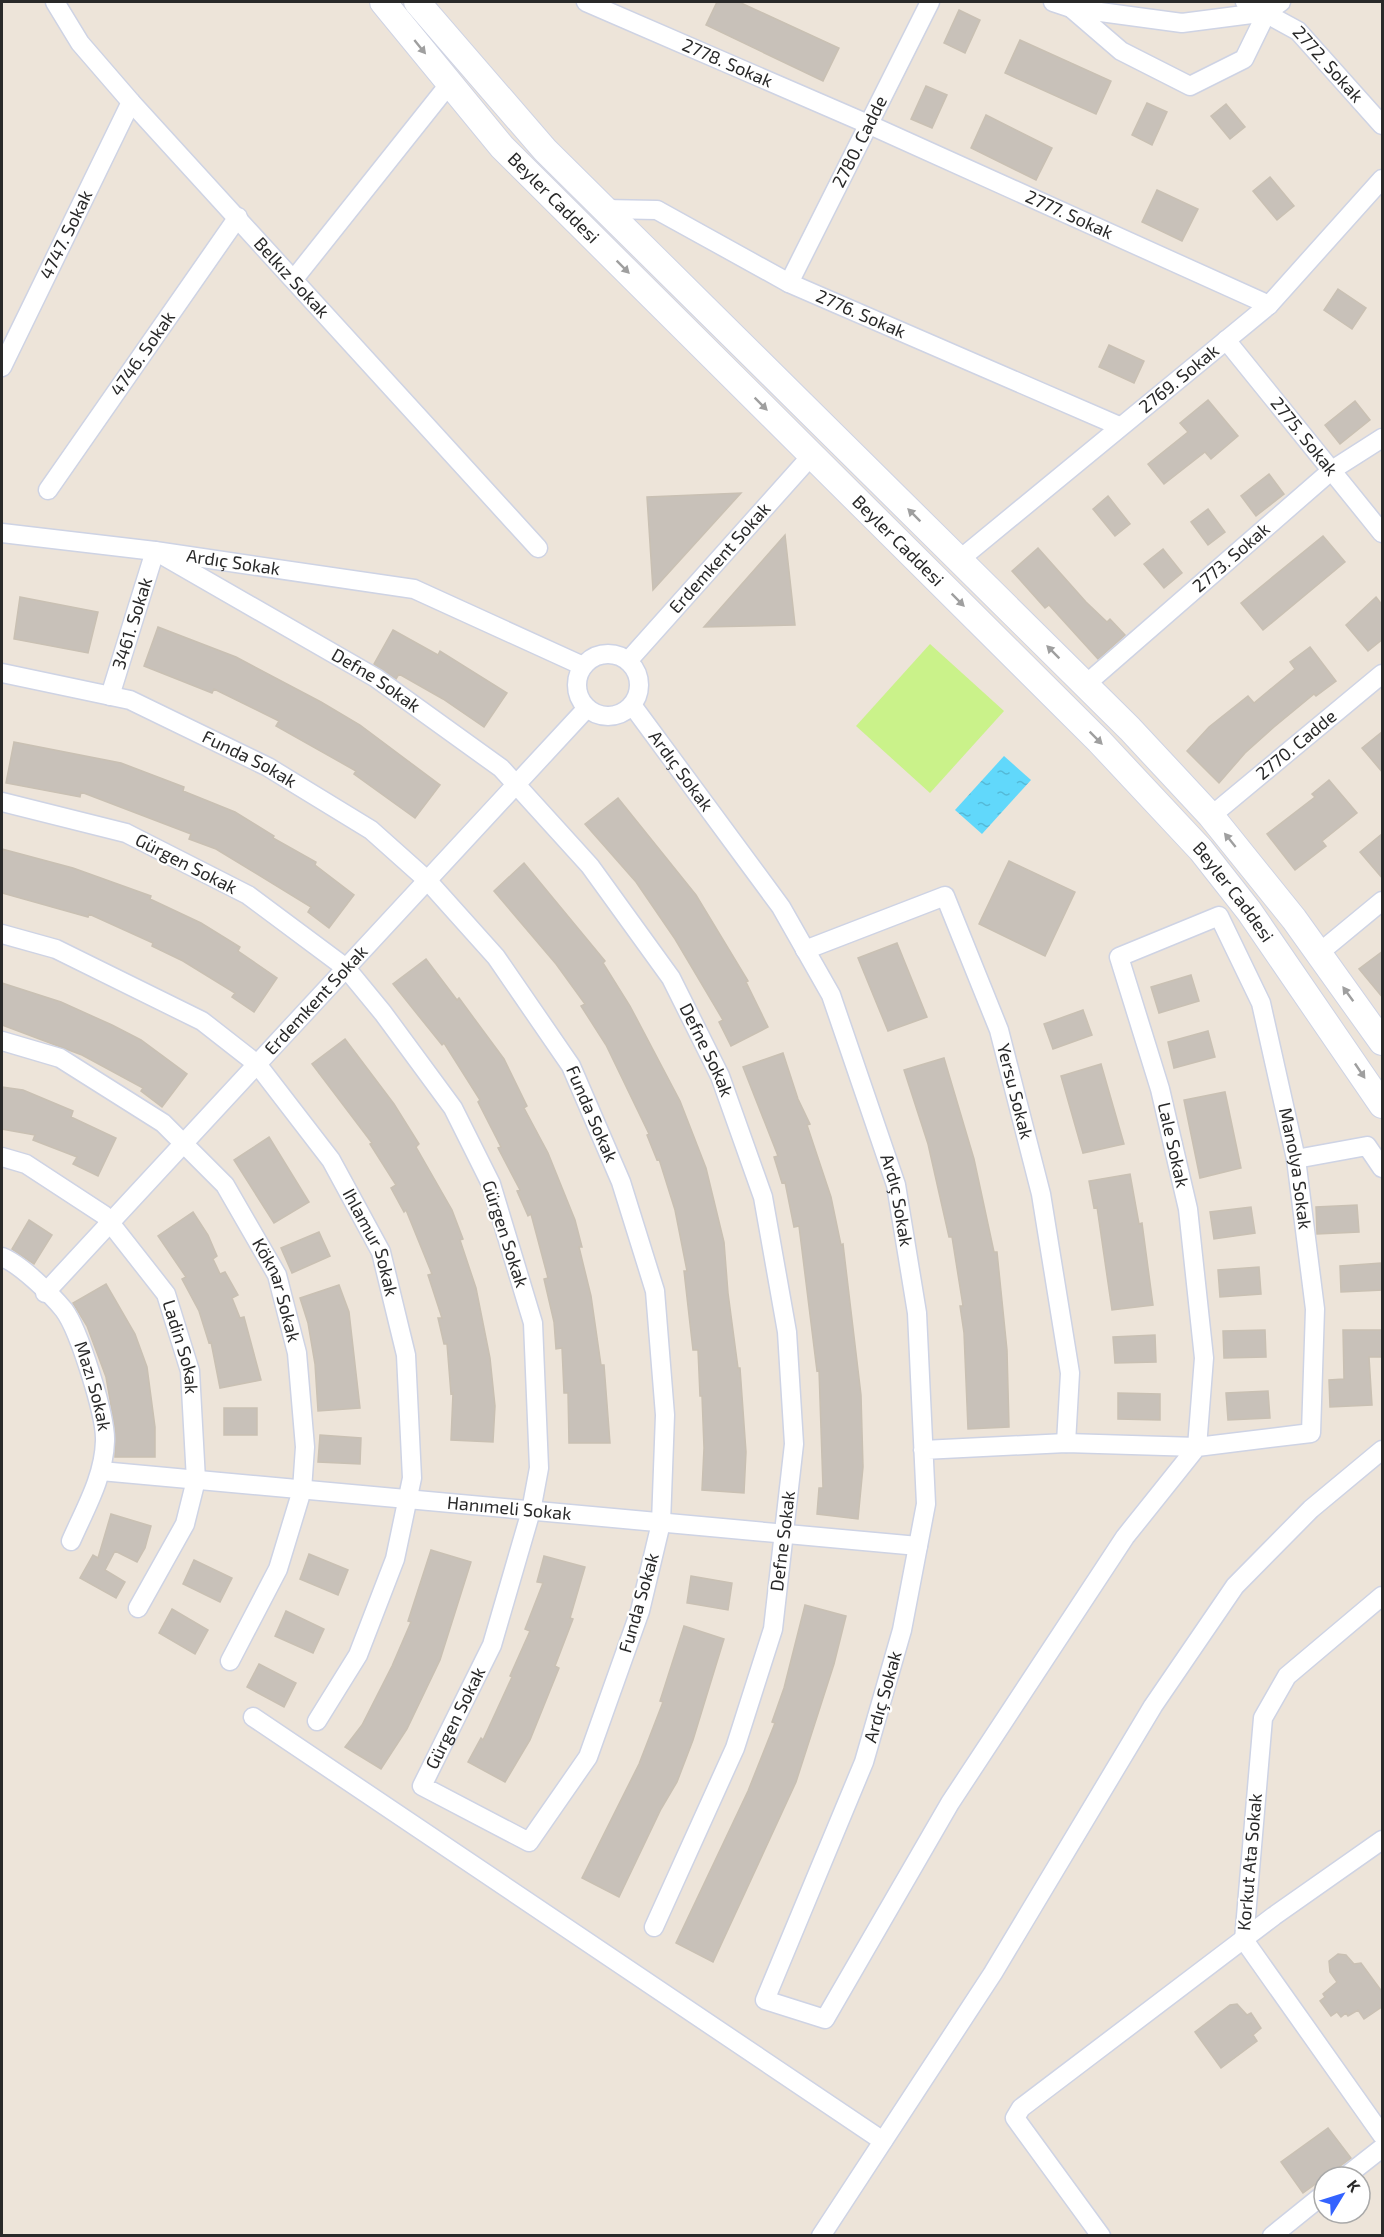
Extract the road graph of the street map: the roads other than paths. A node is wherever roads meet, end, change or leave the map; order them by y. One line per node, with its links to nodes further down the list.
1 (55, 2): 11 (street, Belkız Sokak)
2 (383, 2): 10 (main road, Beyler Caddesi, one-way to 10)
3 (417, 2): 15 (main road, Beyler Caddesi)
4 (586, 2): 12 (street, 2778. Sokak)
5 (930, 2): 12 (street, 2780. Cadde)
6 (1053, 2): 9 (street)
7 (1245, 2): 8 (street, 2772. Sokak)
8 (1274, 7): 9 (street); 9 (street); 13 (street, 2772. Sokak)
9 (1071, 8)
10 (450, 83): 17 (street); 25 (main road, Beyler Caddesi, one-way to 25)
11 (131, 102): 16 (street, Belkız Sokak); 21 (street, 4747. Sokak)
12 (870, 125): 18 (street, 2780. Cadde); 19 (street, 2777. Sokak)
13 (1383, 125)
14 (1383, 179): 19 (street, 2769. Sokak)
15 (604, 209): 18 (street, 2776. Sokak); 23 (main road, Beyler Caddesi)
16 (238, 217): 17 (street, Belkız Sokak); 27 (street, 4746. Sokak)
17 (294, 279): 30 (street, Belkız Sokak)
18 (789, 283): 22 (street, 2776. Sokak)
19 (1269, 305): 20 (street, 2769. Sokak)
20 (1226, 340): 22 (street, 2769. Sokak); 26 (street, 2775. Sokak)
21 (2, 367)
22 (1119, 426): 32 (street, 2769. Sokak)
23 (831, 434): 25 (main road); 32 (main road, Beyler Caddesi, one-way to 23)
24 (1383, 438): 26 (street, 2773. Sokak)
25 (812, 455): 33 (main road, Beyler Caddesi); 34 (street, Erdemkent Sokak)
26 (1332, 470): 29 (street, 2775. Sokak); 38 (street, 2773. Sokak)
27 (48, 490)
28 (2, 533): 31 (street, Defne Sokak)
29 (1383, 533)
30 (538, 548)
31 (155, 551): 35 (street, Ardıç Sokak); 39 (street, 3461. Sokak); 42 (street, Defne Sokak)
32 (959, 560): 33 (main road); 38 (main road, Beyler Caddesi, one-way to 32)
33 (938, 580): 55 (main road, Beyler Caddesi, one-way to 55)
34 (628, 661): 35 (street); 40 (street)
35 (583, 666): 41 (street)
36 (2, 673): 39 (street, Funda Sokak)
37 (1383, 674): 44 (street, 2770. Cadde)
38 (1085, 685): 44 (main road, Beyler Caddesi)
39 (110, 696): 45 (street, Funda Sokak)
40 (632, 705): 41 (street); 49 (street, Ardıç Sokak)
41 (587, 708): 42 (street, Erdemkent Sokak)
42 (516, 784): 45 (street, Erdemkent Sokak); 73 (street, Defne Sokak)
43 (2, 802): 51 (street, Gürgen Sokak)
44 (1211, 816): 50 (main road, Beyler Caddesi, one-way to 44)
45 (427, 880): 51 (street, Erdemkent Sokak); 72 (street, Funda Sokak)
46 (1383, 901): 50 (street)
47 (1219, 916): 58 (street, Manolya Sokak); 64 (street, Lale Sokak)
48 (2, 934): 54 (street, Ihlamur Sokak)
49 (805, 950): 63 (street, Yersu Sokak); 65 (street, Ardıç Sokak)
50 (1318, 953): 53 (main road, Beyler Caddesi, one-way to 50)
51 (346, 968): 54 (street, Erdemkent Sokak); 71 (street, Gürgen Sokak)
52 (2, 1041): 56 (street, Köknar Sokak)
53 (1383, 1042)
54 (257, 1064): 56 (street, Erdemkent Sokak); 70 (street, Ihlamur Sokak)
55 (1383, 1105)
56 (183, 1143): 60 (street, Erdemkent Sokak); 69 (street, Köknar Sokak)
57 (2, 1157): 60 (street, Ladin Sokak)
58 (1296, 1159): 59 (street); 64 (street, Manolya Sokak)
59 (1383, 1168)
60 (110, 1223): 62 (street, Erdemkent Sokak); 68 (street, Ladin Sokak)
61 (2, 1257): 62 (street, Mazı Sokak)
62 (45, 1293): 67 (street, Mazı Sokak)
63 (1066, 1443): 64 (street); 65 (street)
64 (1197, 1447): 75 (street, Ardıç Sokak)
65 (923, 1450): 75 (street, Ardıç Sokak)
66 (1383, 1450): 86 (street)
67 (101, 1472): 68 (street, Hanımeli Sokak); 74 (street, Mazı Sokak)
68 (196, 1480): 69 (street, Hanımeli Sokak); 77 (street, Ladin Sokak)
69 (302, 1490): 70 (street, Hanımeli Sokak); 78 (street, Köknar Sokak)
70 (406, 1500): 71 (street, Hanımeli Sokak); 80 (street, Ihlamur Sokak)
71 (531, 1511): 72 (street, Hanımeli Sokak); 82 (street, Gürgen Sokak)
72 (661, 1523): 73 (street, Hanımeli Sokak); 82 (street, Funda Sokak)
73 (785, 1534): 75 (street, Hanımeli Sokak); 83 (street, Defne Sokak)
74 (70, 1541)
75 (918, 1546)
76 (1383, 1596): 84 (street, Korkut Ata Sokak)
77 (138, 1608)
78 (230, 1661)
79 (254, 1717): 86 (street)
80 (317, 1721)
81 (1383, 1840): 84 (street)
82 (529, 1842)
83 (654, 1927)
84 (1244, 1940): 85 (street, Korkut Ata Sokak); 91 (street)
85 (1383, 2135)
86 (883, 2141): 90 (street)
87 (1383, 2148): 88 (street)
88 (1361, 2165)
89 (1312, 2203): 92 (street)
90 (821, 2235)
91 (1101, 2235)
92 (1272, 2235)

